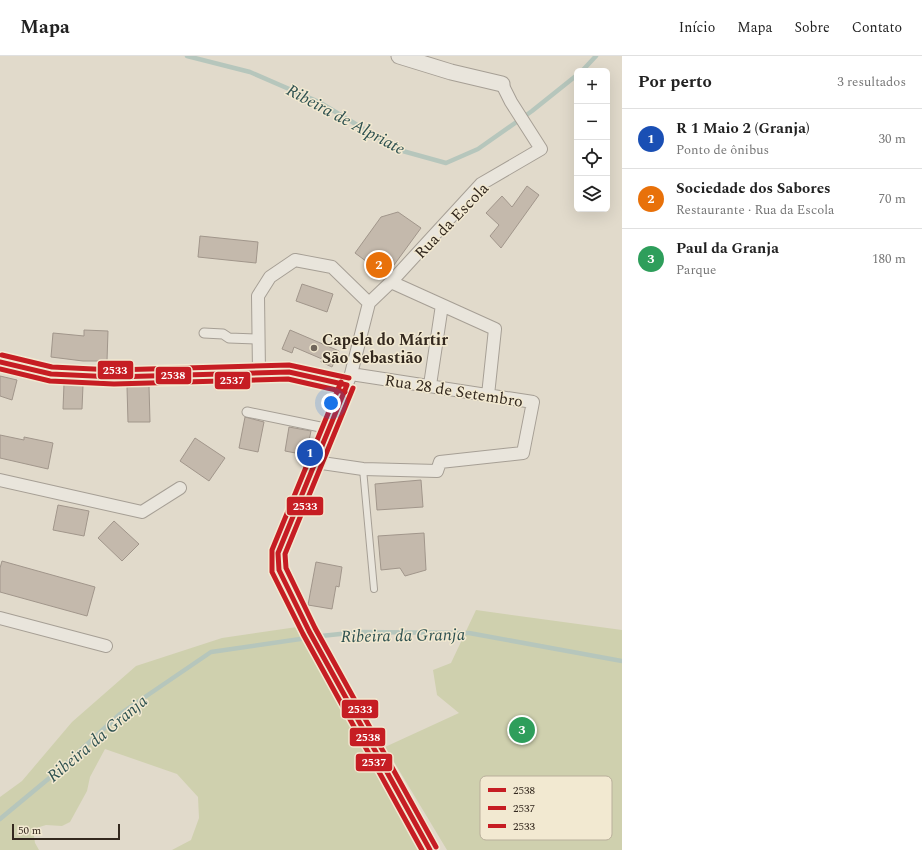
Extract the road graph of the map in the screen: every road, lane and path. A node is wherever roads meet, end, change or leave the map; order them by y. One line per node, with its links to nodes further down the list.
1 (399, 56): 2 (street)
2 (502, 84): 3 (street, Rua da Escola)
3 (391, 282): 4 (street, Rua da Escola); 5 (street)
4 (369, 303): 7 (street); 10 (street)
5 (442, 305): 11 (street); 12 (street)
6 (204, 332): 7 (street)
7 (258, 339): 9 (street)
8 (0, 362): 9 (street)
9 (259, 372): 10 (street)
10 (349, 379): 11 (street, Rua 28 de Setembro); 14 (street)
11 (430, 385): 12 (street, Rua 28 de Setembro)
12 (488, 395): 16 (street, Rua 28 de Setembro)
13 (247, 412): 14 (street)
14 (330, 428): 15 (street)
15 (315, 462): 16 (street); 22 (street)
16 (363, 469): 19 (lane)
17 (0, 480): 18 (street)
18 (180, 488)
19 (374, 589)
20 (0, 618): 21 (street)
21 (106, 646)
22 (430, 850)

